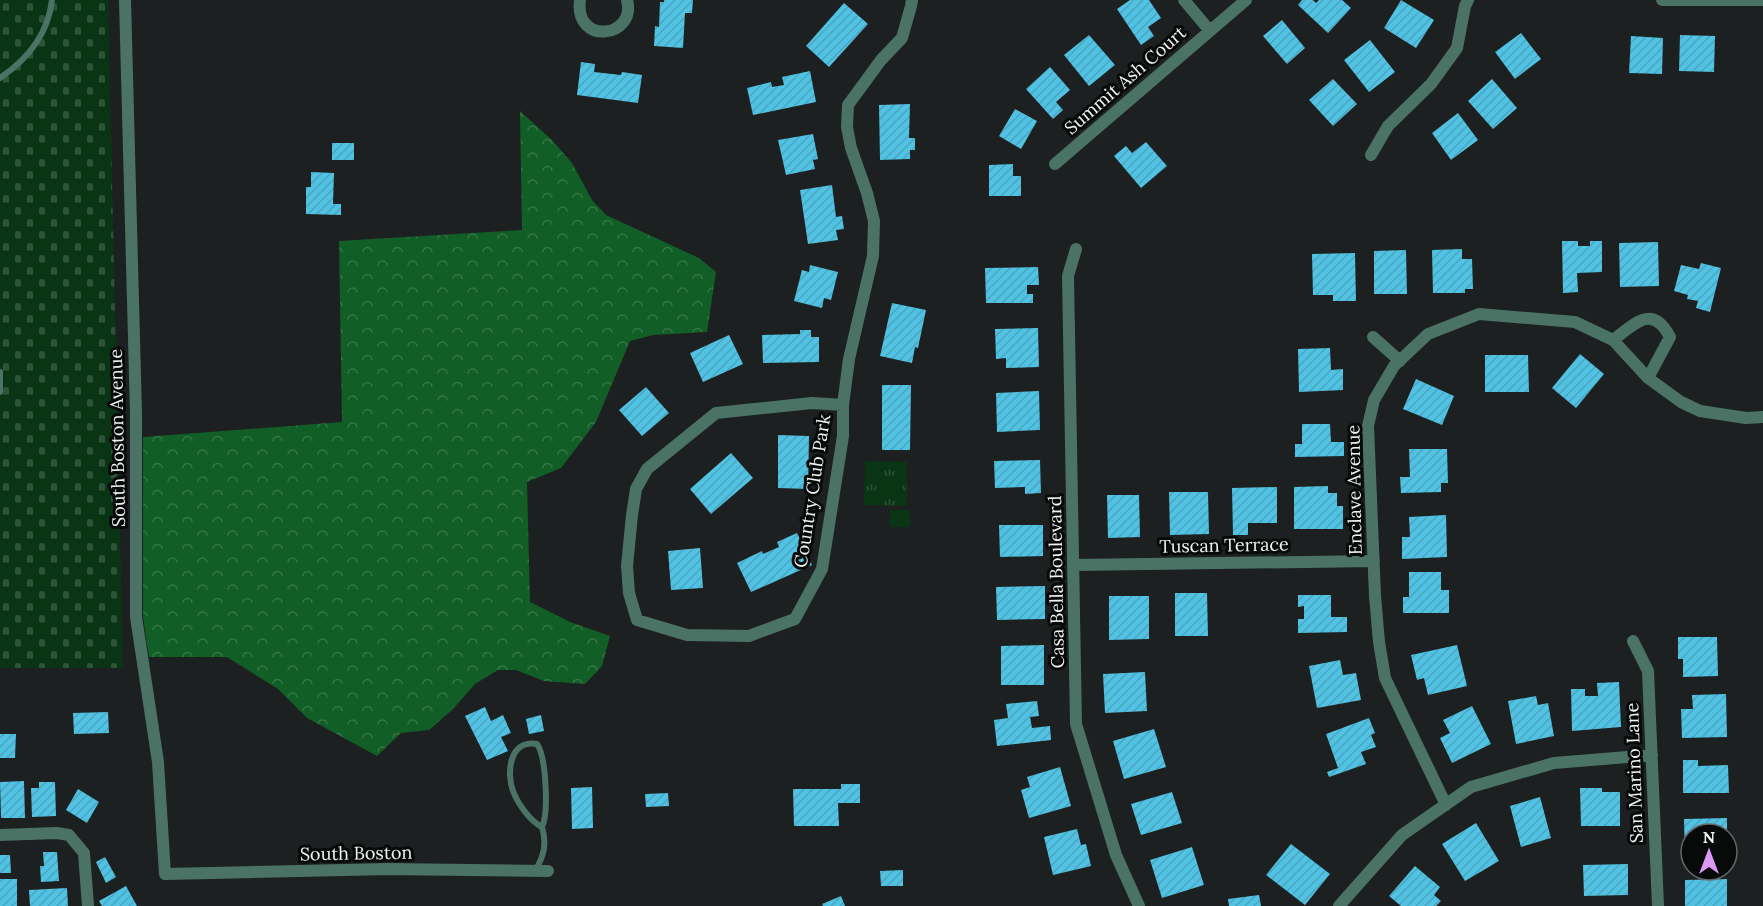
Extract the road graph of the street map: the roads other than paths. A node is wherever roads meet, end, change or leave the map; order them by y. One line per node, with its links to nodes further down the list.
1 (52, 0): 12 (lane)
2 (124, 0): 33 (street, South Boston Avenue)
3 (580, 0): 4 (street)
4 (627, 0)
5 (912, 0): 22 (street, Country Club Park)
6 (1184, 0): 11 (street)
7 (1246, 0): 11 (street, Summit Ash Court)
8 (1468, 0): 13 (street)
9 (1662, 0): 10 (street)
10 (1763, 0)
11 (1210, 31): 14 (street, Summit Ash Court)
12 (0, 78)
13 (1371, 155)
14 (1055, 164)
15 (1076, 249): 25 (street, Casa Bella Boulevard)
16 (1373, 337): 18 (street)
17 (1613, 340): 18 (street, Enclave Avenue); 20 (street, Enclave Avenue); 20 (street)
18 (1400, 361): 24 (street, Enclave Avenue)
19 (0, 372): 21 (lane)
20 (1648, 378): 23 (street, Enclave Avenue)
21 (0, 392)
22 (843, 405): 22 (street, Country Club Park)
23 (1763, 417)
24 (1374, 561): 25 (street, Tuscan Terrace); 28 (street, Enclave Avenue)
25 (1074, 565): 35 (street, Casa Bella Boulevard)
26 (1633, 641): 27 (street, San Marino Lane)
27 (1652, 756): 28 (street); 37 (street, San Marino Lane)
28 (1446, 805): 36 (street)
29 (542, 827): 29 (lane); 31 (lane)
30 (0, 836): 34 (street)
31 (534, 871): 32 (street, South Boston); 33 (street, South Boston)
32 (548, 872)
33 (165, 874)
34 (88, 906)
35 (1139, 906)
36 (1339, 906)
37 (1658, 906)

